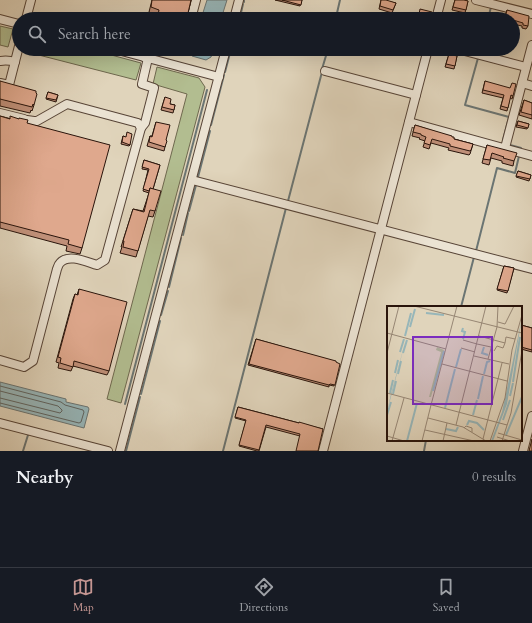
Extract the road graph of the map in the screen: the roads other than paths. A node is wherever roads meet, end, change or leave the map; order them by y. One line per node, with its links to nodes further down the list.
1 (31, 0): 6 (street)
2 (196, 0): 7 (street)
3 (239, 0): 8 (street)
4 (441, 0): 9 (street)
5 (476, 0): 10 (street)
6 (28, 12)
7 (193, 12)
8 (236, 12)
9 (438, 12)
10 (532, 14)
11 (0, 19): 12 (street)
12 (12, 22)
13 (532, 45): 22 (street)
14 (16, 56): 21 (street)
15 (146, 56): 31 (street)
16 (149, 56): 24 (street)
17 (224, 56): 24 (street)
18 (426, 56): 28 (street)
19 (484, 56): 22 (street)
20 (0, 62): 21 (street)
21 (15, 62): 25 (street)
22 (526, 67): 26 (street)
23 (325, 71): 28 (street)
24 (219, 77): 34 (street)
25 (0, 83)
26 (522, 83): 27 (street); 32 (street)
27 (532, 86)
28 (416, 95): 30 (street)
29 (0, 113): 31 (street)
30 (409, 122): 32 (street); 35 (street)
31 (141, 128): 37 (street)
32 (505, 148): 33 (street)
33 (532, 156)
34 (192, 180): 35 (street); 41 (street)
35 (381, 230): 36 (street); 42 (street)
36 (532, 269)
37 (0, 360)
38 (532, 416): 43 (street)
39 (0, 423): 40 (street)
40 (108, 451)
41 (120, 451)
42 (323, 451)
43 (523, 451)

